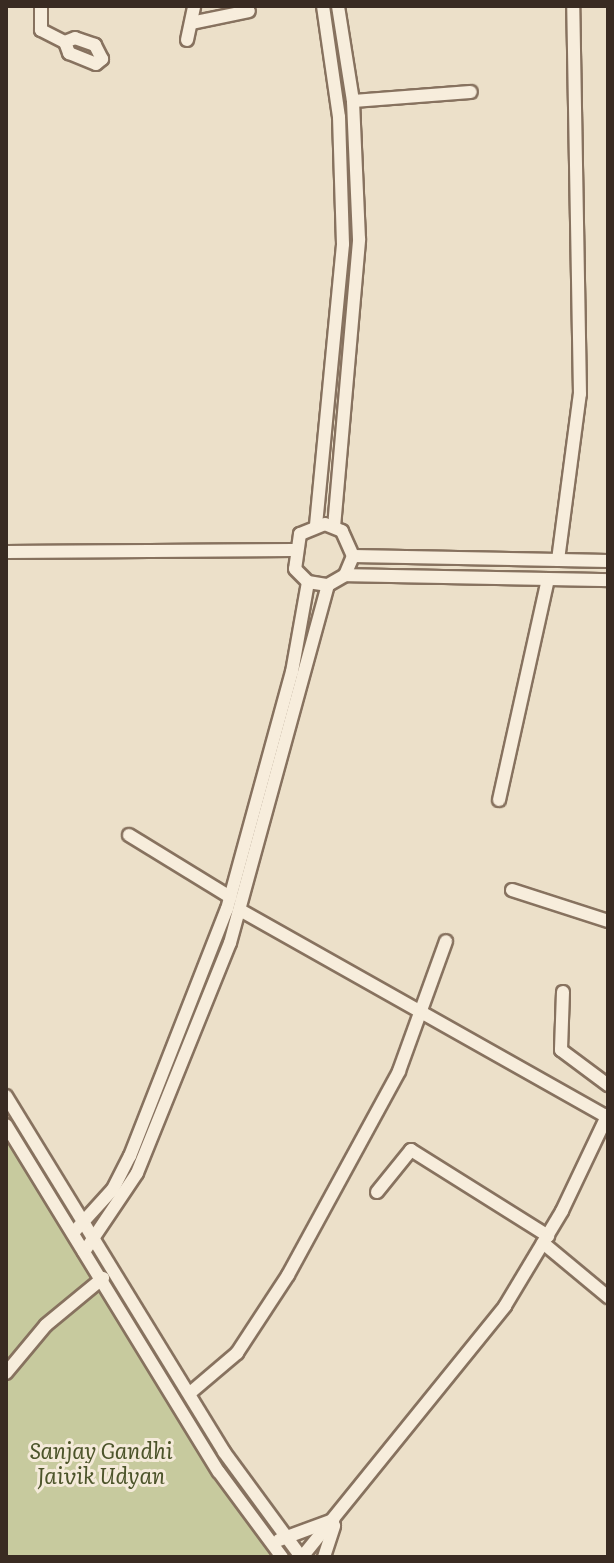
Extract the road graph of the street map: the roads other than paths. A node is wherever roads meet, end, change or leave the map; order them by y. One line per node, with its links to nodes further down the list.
1 (41, 6): 9 (street)
2 (194, 6): 7 (street)
3 (323, 6): 12 (street)
4 (338, 6): 11 (street)
5 (573, 6): 17 (street)
6 (249, 11): 7 (street)
7 (191, 23): 8 (street)
8 (187, 40)
9 (65, 42)
10 (471, 92): 11 (street)
11 (353, 101): 13 (street)
12 (316, 525): 13 (street); 14 (street)
13 (334, 527): 16 (street)
14 (293, 550): 15 (street); 22 (street)
15 (6, 552)
16 (353, 556): 17 (street); 19 (street)
17 (558, 560): 18 (street)
18 (608, 561)
19 (345, 575): 20 (street); 23 (street)
20 (548, 579): 21 (street); 24 (street)
21 (608, 580)
22 (308, 582): 23 (street); 27 (street)
23 (328, 585): 28 (street)
24 (499, 800)
25 (129, 835): 27 (street)
26 (512, 890): 29 (street)
27 (230, 897): 38 (street)
28 (240, 910): 32 (street); 40 (street)
29 (608, 921)
30 (446, 941): 32 (street)
31 (563, 992): 33 (street)
32 (424, 1010): 35 (street); 47 (street)
33 (608, 1085)
34 (6, 1096): 38 (street)
35 (607, 1116): 41 (street)
36 (6, 1125): 39 (street)
37 (377, 1192): 41 (street)
38 (86, 1220): 39 (street); 40 (street)
39 (73, 1233): 42 (street)
40 (97, 1238): 42 (street); 43 (street)
41 (546, 1240): 45 (street); 48 (street)
42 (84, 1252): 44 (street)
43 (116, 1270): 44 (street); 47 (street)
44 (99, 1281): 46 (street); 50 (street)
45 (608, 1297)
46 (6, 1373)
47 (190, 1393): 49 (street)
48 (336, 1519): 49 (street); 52 (street); 53 (street)
49 (286, 1537): 50 (street); 52 (street)
50 (272, 1543): 51 (street)
51 (282, 1557)
52 (301, 1557)
53 (324, 1557)

